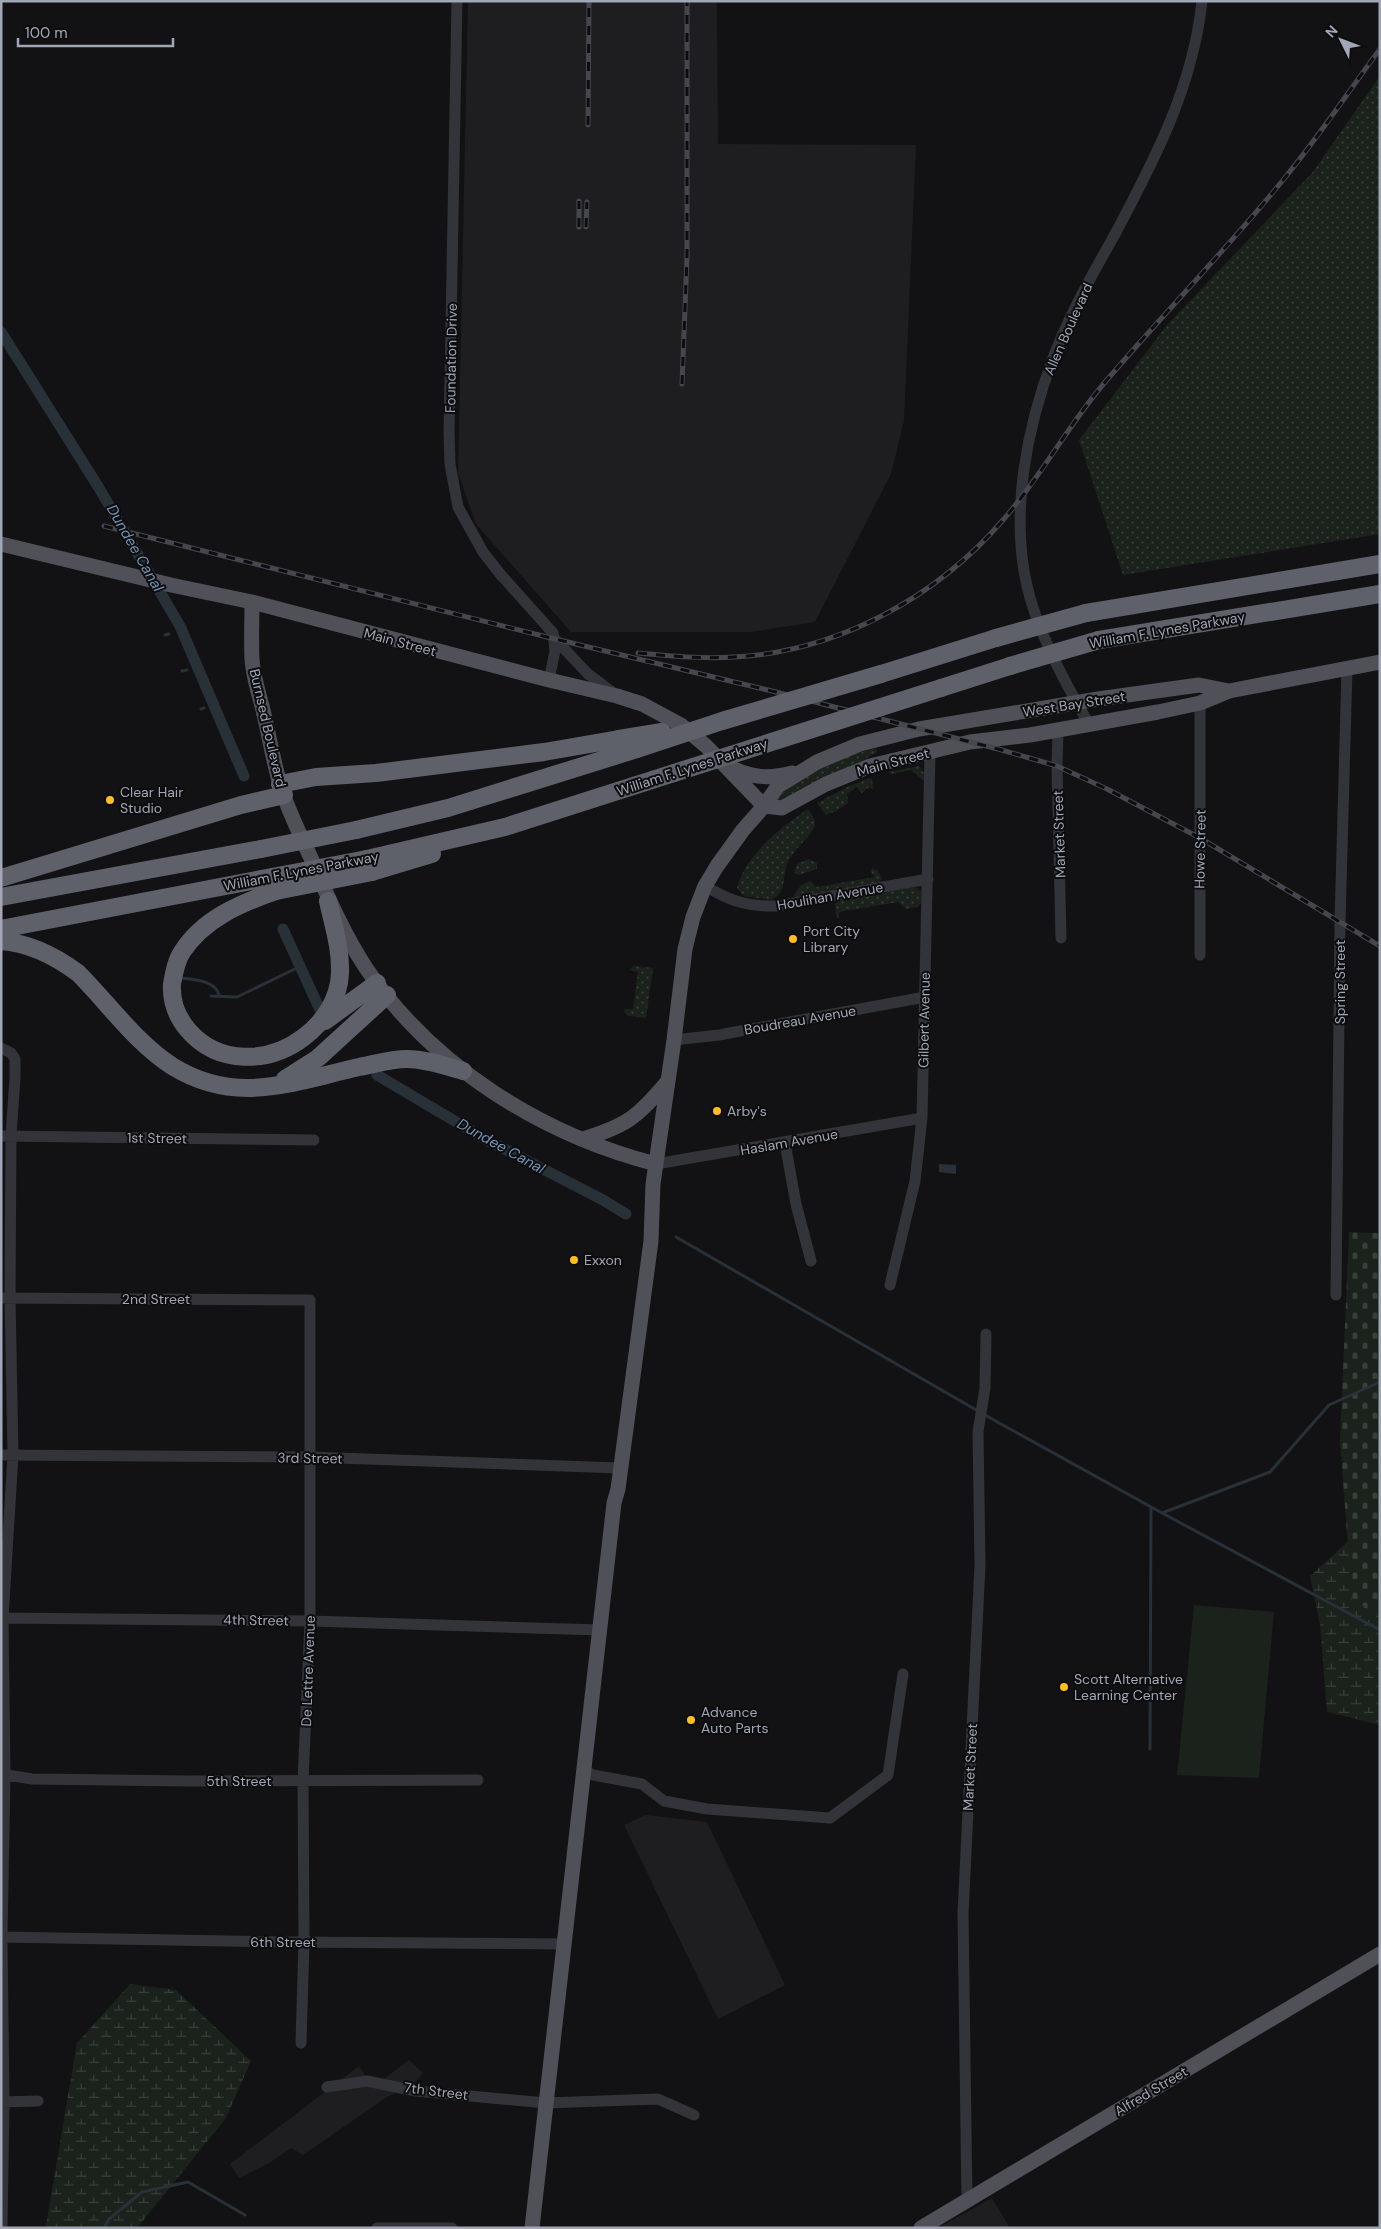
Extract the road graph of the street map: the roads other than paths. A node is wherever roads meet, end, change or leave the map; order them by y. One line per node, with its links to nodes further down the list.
1 (457, 1): 7 (street, Foundation Drive)
2 (1202, 1): 13 (street, Allen Boulevard)
3 (1, 544): 6 (main road, Main Street)
4 (1380, 564): 15 (highway, bridge)
5 (1380, 594): 27 (highway, William F. Lynes Parkway, bridge)
6 (252, 602): 10 (main road, Main Street); 23 (main road, Burnsed Boulevard)
7 (555, 639): 10 (street); 12 (street, Foundation Drive)
8 (1380, 662): 9 (main road, West Bay Street)
9 (1347, 668): 11 (main road, West Bay Street); 51 (street, Spring Street)
10 (549, 680): 12 (main road, Main Street)
11 (1230, 691): 13 (main road, West Bay Street); 14 (main road, West Bay Street)
12 (617, 696): 21 (main road, Main Street)
13 (1076, 703): 16 (street, Allen Boulevard); 17 (main road, West Bay Street)
14 (1200, 703): 16 (main road, West Bay Street); 34 (street, Howe Street)
15 (722, 721): 23 (highway, bridge); 29 (highway, bridge)
16 (1089, 724): 18 (main road, West Bay Street)
17 (919, 729): 22 (main road, Main Street)
18 (1058, 730): 19 (main road, West Bay Street); 32 (street, Market Street)
19 (970, 742): 20 (main road, Main Street)
20 (930, 752): 24 (main road, Main Street); 26 (street, Gilbert Avenue)
21 (724, 764): 22 (main road); 24 (main road, Main Street)
22 (799, 772): 24 (main road, Main Street)
23 (280, 784): 25 (highway); 30 (main road, Burnsed Boulevard)
24 (764, 806): 28 (main road)
25 (1, 878)
26 (928, 879): 28 (street, Houlihan Avenue); 36 (street, Gilbert Avenue)
27 (274, 884): 31 (highway, William F. Lynes Parkway); 37 (highway)
28 (705, 886): 38 (main road)
29 (1, 897)
30 (328, 901): 35 (main road); 37 (highway)
31 (1, 929)
32 (1061, 938)
33 (1, 941): 42 (highway)
34 (1200, 955)
35 (382, 989): 37 (highway); 40 (main road); 42 (highway)
36 (924, 997): 38 (street, Boudreau Avenue); 43 (street, Gilbert Avenue)
37 (306, 1036)
38 (674, 1040): 41 (main road)
39 (3, 1048): 44 (street)
40 (463, 1071): 42 (highway); 45 (main road)
41 (667, 1082): 45 (main road); 48 (main road)
42 (266, 1088)
43 (922, 1118): 47 (street, Haslam Avenue); 50 (street, Gilbert Avenue)
44 (6, 1136): 46 (street, 1st Street); 52 (street)
45 (583, 1139): 48 (main road)
46 (314, 1140)
47 (785, 1143): 48 (street, Haslam Avenue); 49 (street)
48 (656, 1164): 57 (main road)
49 (811, 1261)
50 (890, 1284)
51 (1336, 1296)
52 (5, 1298): 53 (street, 2nd Street); 55 (street)
53 (310, 1300): 56 (street, De Lettre Avenue)
54 (986, 1334): 76 (street, Market Street)
55 (7, 1455): 56 (street, 3rd Street); 58 (street)
56 (310, 1457): 57 (street, 3rd Street); 59 (street, De Lettre Avenue)
57 (619, 1468): 60 (main road)
58 (2, 1618): 59 (street, 4th Street); 63 (street)
59 (310, 1621): 60 (street, 4th Street); 65 (street, De Lettre Avenue)
60 (600, 1630): 62 (main road)
61 (903, 1674): 62 (street)
62 (584, 1770): 68 (main road)
63 (3, 1774): 65 (street, 5th Street); 66 (street)
64 (478, 1780): 65 (street, 5th Street)
65 (303, 1781): 67 (street, De Lettre Avenue)
66 (2, 1937): 67 (street, 6th Street); 73 (street)
67 (304, 1942): 68 (street, 6th Street); 70 (street, De Lettre Avenue)
68 (565, 1944): 74 (main road)
69 (1380, 1954): 76 (main road, Alfred Street)
70 (301, 2043)
71 (328, 2088): 74 (street, 7th Street)
72 (38, 2101): 73 (street)
73 (2, 2102): 77 (street)
74 (546, 2103): 75 (street, 7th Street); 80 (main road)
75 (694, 2115)
76 (968, 2201): 81 (main road, Alfred Street)
77 (2, 2226)
78 (378, 2228): 79 (street)
79 (452, 2228)
80 (532, 2228)
81 (921, 2228)

